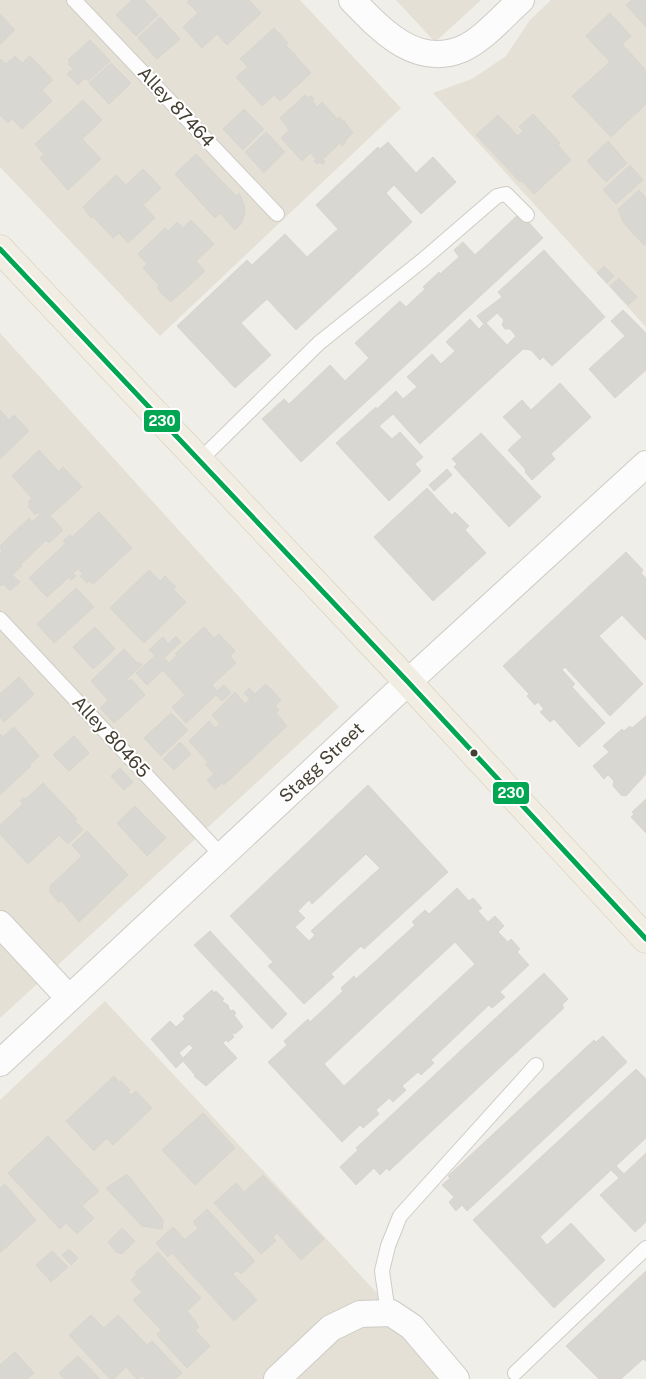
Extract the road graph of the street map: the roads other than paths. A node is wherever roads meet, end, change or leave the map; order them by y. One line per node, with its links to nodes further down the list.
1 (74, 0): 4 (lane, Alley 87464)
2 (352, 0): 3 (street)
3 (518, 3)
4 (277, 214)
5 (527, 215): 7 (lane)
6 (0, 249): 7 (main road)
7 (199, 460): 10 (main road)
8 (646, 464): 10 (street, Stagg Street)
9 (0, 619): 11 (lane, Alley 80465)
10 (408, 682): 11 (street, Stagg Street); 13 (main road)
11 (222, 856): 14 (street, Stagg Street)
12 (0, 924): 14 (street)
13 (646, 939)
14 (69, 998): 15 (street, Stagg Street)
15 (0, 1063)
16 (536, 1065): 18 (lane)
17 (646, 1248): 19 (lane)
18 (388, 1313): 20 (street); 21 (street)
19 (515, 1373)
20 (277, 1379)
21 (456, 1379)

